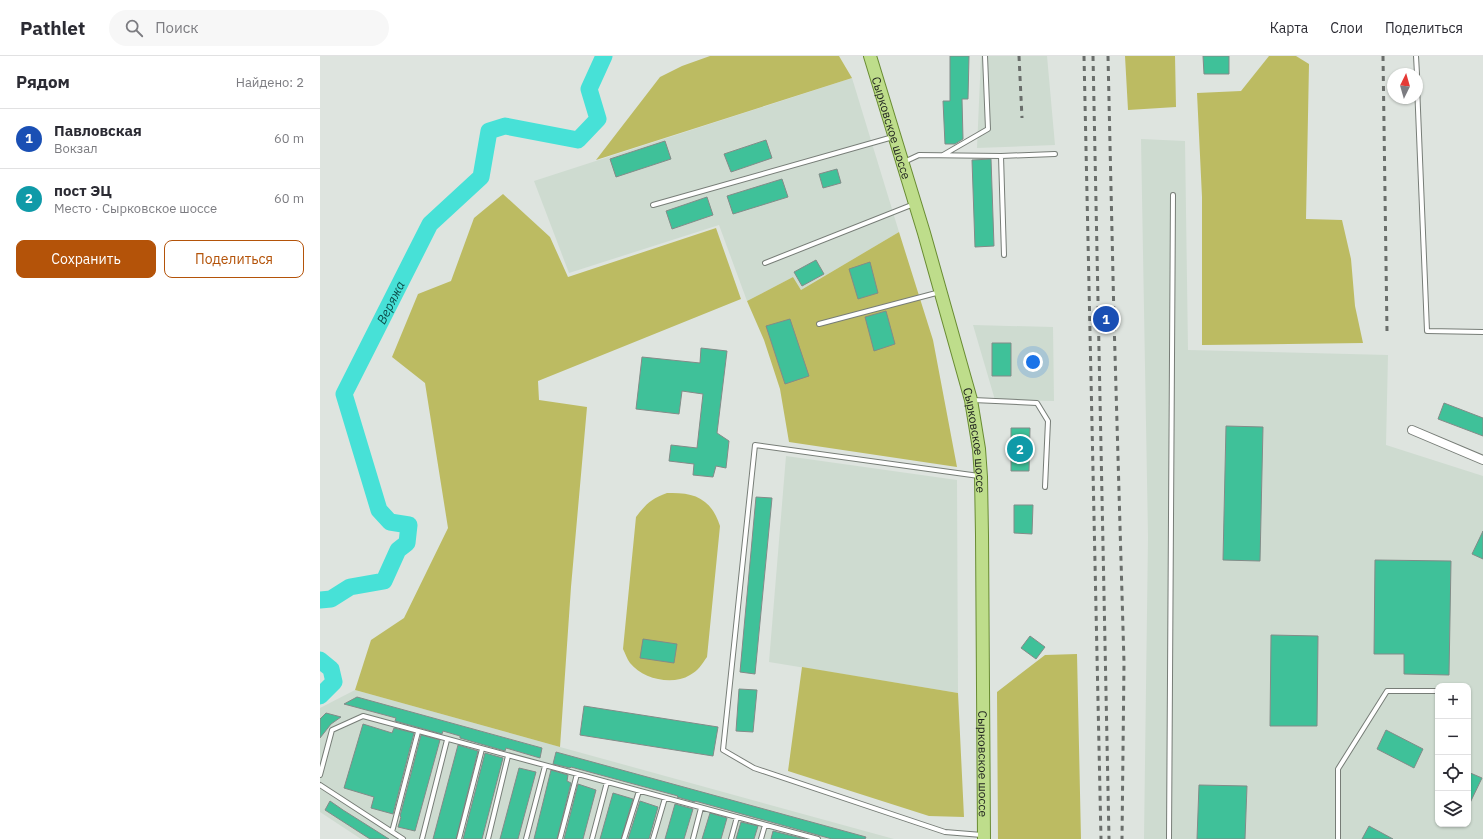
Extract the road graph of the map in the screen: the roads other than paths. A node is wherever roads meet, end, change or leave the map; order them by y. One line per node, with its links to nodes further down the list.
1 (870, 56): 6 (main road, Сырковское шоссе)
2 (985, 56): 8 (lane)
3 (1416, 56): 4 (lane)
4 (1416, 68)
5 (1418, 104): 18 (lane)
6 (895, 136): 10 (main road, Сырковское шоссе); 13 (lane)
7 (1055, 154): 9 (lane)
8 (942, 156): 9 (lane); 10 (lane)
9 (1001, 156): 14 (lane)
10 (902, 163): 12 (main road, Сырковское шоссе)
11 (1173, 195): 56 (lane)
12 (915, 204): 15 (lane); 16 (main road, Сырковское шоссе)
13 (653, 205)
14 (1004, 255)
15 (765, 263)
16 (941, 292): 17 (lane); 19 (main road, Сырковское шоссе)
17 (818, 324)
18 (1483, 332)
19 (971, 400): 22 (main road, Сырковское шоссе); 23 (lane)
20 (1412, 430): 21 (street)
21 (1483, 460)
22 (981, 477): 41 (main road, Сырковское шоссе); 41 (lane)
23 (1045, 487)
24 (1435, 691): 57 (lane)
25 (418, 732): 26 (lane); 31 (lane); 39 (lane)
26 (447, 740): 27 (lane); 43 (lane)
27 (482, 749): 28 (lane); 44 (lane)
28 (508, 756): 29 (lane); 45 (lane)
29 (545, 766): 30 (lane); 46 (lane)
30 (577, 774): 32 (lane); 47 (lane)
31 (320, 776)
32 (607, 782): 34 (lane); 48 (lane)
33 (320, 785): 39 (lane)
34 (639, 791): 35 (lane); 49 (lane)
35 (665, 798): 36 (lane); 50 (lane)
36 (701, 808): 37 (lane); 51 (lane)
37 (737, 817): 38 (lane); 52 (lane)
38 (765, 825): 40 (lane); 53 (lane)
39 (392, 832): 42 (lane)
40 (798, 834): 54 (lane); 55 (lane)
41 (984, 837)
42 (403, 839)
43 (422, 839)
44 (459, 839)
45 (488, 839)
46 (526, 839)
47 (560, 839)
48 (592, 839)
49 (624, 839)
50 (653, 839)
51 (693, 839)
52 (731, 839)
53 (762, 839)
54 (796, 839)
55 (818, 839)
56 (1169, 839)
57 (1338, 839)

